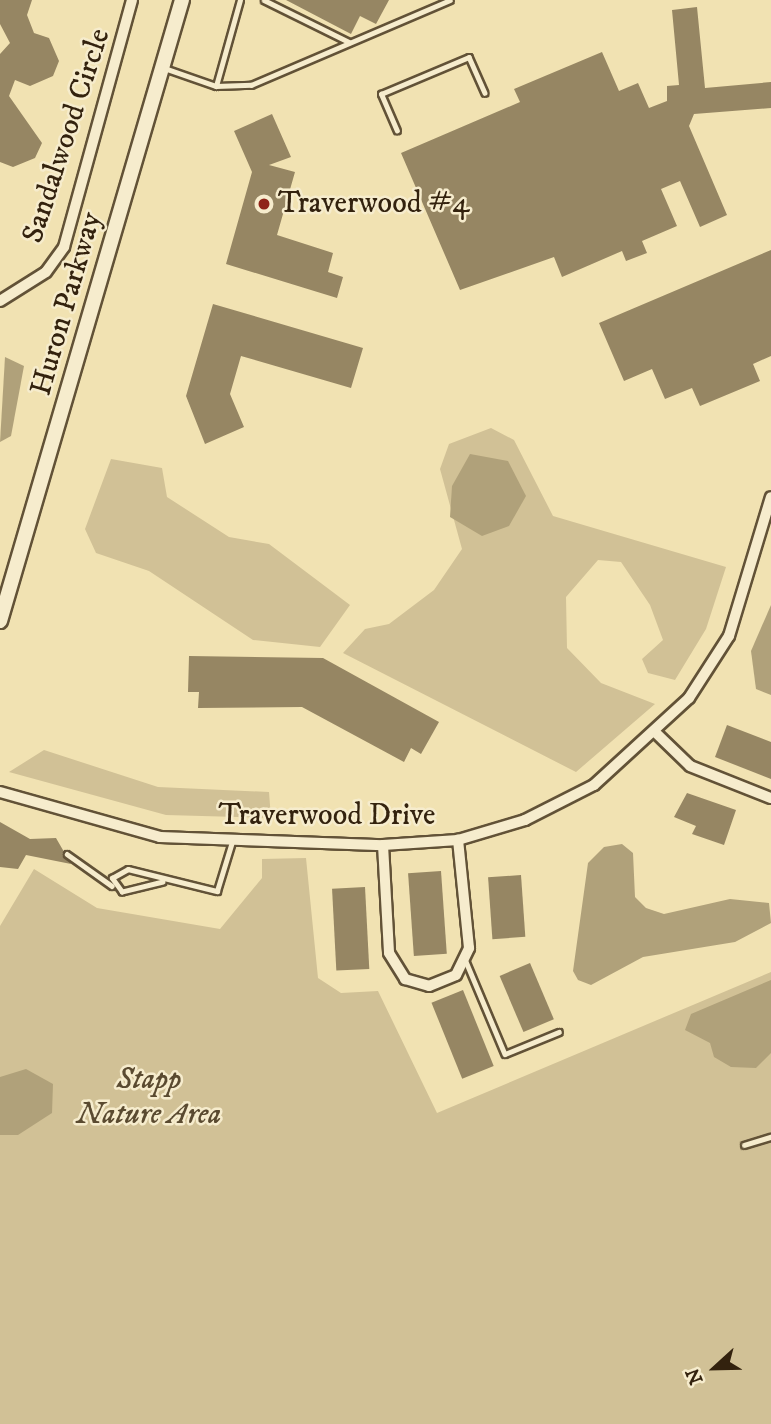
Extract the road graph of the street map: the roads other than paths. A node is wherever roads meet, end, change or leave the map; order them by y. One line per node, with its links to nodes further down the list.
1 (132, 0): 11 (street, Sandalwood Circle)
2 (182, 0): 7 (street, Huron Parkway)
3 (240, 0): 8 (lane)
4 (264, 0): 6 (lane)
5 (450, 0): 6 (lane)
6 (350, 43): 8 (lane)
7 (164, 68): 8 (lane); 13 (street, Huron Parkway)
8 (216, 86)
9 (485, 93): 10 (lane)
10 (397, 131)
11 (0, 301)
12 (771, 496): 14 (street, Traverwood Drive)
13 (0, 621)
14 (656, 733): 16 (street); 18 (street, Traverwood Drive)
15 (0, 792): 17 (street, Traverwood Drive)
16 (771, 798)
17 (232, 841): 19 (street, Traverwood Drive); 21 (lane)
18 (458, 841): 19 (street, Traverwood Drive); 23 (street)
19 (383, 845): 23 (street)
20 (67, 854): 22 (lane)
21 (163, 882): 22 (lane); 22 (lane)
22 (114, 888)
23 (464, 958): 24 (lane)
24 (559, 1032)
25 (771, 1137): 26 (lane)
26 (744, 1145)

